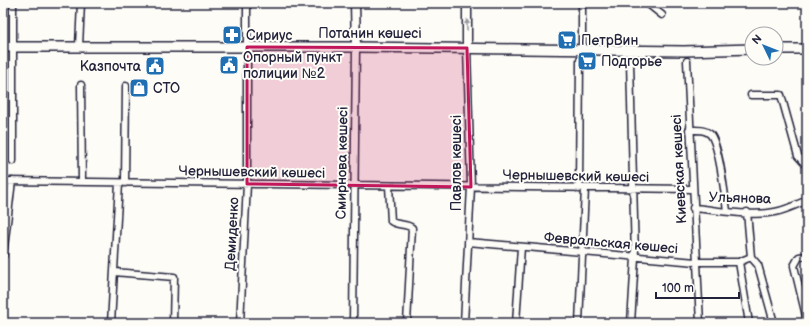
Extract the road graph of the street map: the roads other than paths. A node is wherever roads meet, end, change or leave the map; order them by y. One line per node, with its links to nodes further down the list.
1 (12, 3): 11 (street)
2 (81, 3): 9 (street)
3 (247, 3): 12 (street, Демиденко)
4 (356, 3): 13 (street, Смирнова көшесі)
5 (467, 3): 15 (street, Павлов көшесі, one-way to 5)
6 (582, 3): 16 (street)
7 (647, 3): 8 (street)
8 (662, 15)
9 (79, 46): 11 (main road, Потанин көшесі); 12 (main road, Потанин көшесі)
10 (3, 47): 11 (main road, Потанин көшесі)
11 (13, 47): 26 (street)
12 (247, 47): 13 (main road, Потанин көшесі); 32 (street, Демиденко)
13 (356, 47): 15 (main road, Потанин көшесі); 33 (street, Смирнова көшесі)
14 (744, 47): 16 (main road, Потанин көшесі)
15 (467, 48): 16 (main road, Потанин көшесі); 35 (street, Павлов көшесі)
16 (582, 48)
17 (807, 48): 18 (main road)
18 (784, 49)
19 (580, 60): 36 (street)
20 (687, 61): 25 (street, Киевская көшесі)
21 (630, 62): 37 (street)
22 (81, 85): 30 (street)
23 (126, 86): 31 (street)
24 (751, 95): 27 (street)
25 (689, 130): 38 (street, Киевская көшесі); 41 (street)
26 (13, 161)
27 (807, 166)
28 (3, 181): 29 (street, Чернышевский көшесі)
29 (12, 181): 30 (street, Чернышевский көшесі); 46 (street)
30 (82, 182): 31 (street, Чернышевский көшесі)
31 (122, 183): 32 (street, Чернышевский көшесі); 52 (street)
32 (247, 184): 33 (street, Чернышевский көшесі); 56 (street, Демиденко)
33 (355, 185): 34 (street, Чернышевский көшесі); 57 (street, Смирнова көшесі)
34 (389, 186): 35 (street, Чернышевский көшесі); 58 (street)
35 (470, 187): 36 (street, Чернышевский көшесі); 43 (street, Павлов көшесі)
36 (582, 189): 37 (street, Чернышевский көшесі); 45 (street)
37 (633, 189): 38 (street, Чернышевский көшесі); 49 (street)
38 (692, 189): 40 (street, Киевская көшесі)
39 (807, 200): 42 (street, Ульянова)
40 (693, 208): 41 (street, Ульянова); 50 (street, Киевская көшесі)
41 (727, 211): 42 (street, Ульянова)
42 (747, 212): 47 (street)
43 (468, 242): 44 (street, Февральская көшесі); 59 (street, Павлов көшесі)
44 (521, 247): 45 (street, Февральская көшесі); 60 (street)
45 (582, 252): 49 (street, Февральская көшесі); 61 (street)
46 (3, 256)
47 (751, 256): 51 (street, Февральская көшесі); 65 (street)
48 (807, 256): 53 (street)
49 (635, 258): 50 (street, Февральская көшесі); 62 (street)
50 (696, 262): 51 (street, Февральская көшесі); 63 (street, Киевская көшесі)
51 (739, 262): 64 (street)
52 (114, 272): 54 (street); 55 (street)
53 (807, 320)
54 (111, 323)
55 (173, 323)
56 (240, 323)
57 (353, 323)
58 (407, 323)
59 (464, 323)
60 (516, 323)
61 (579, 323)
62 (631, 323)
63 (700, 323)
64 (749, 323)
65 (774, 323)

